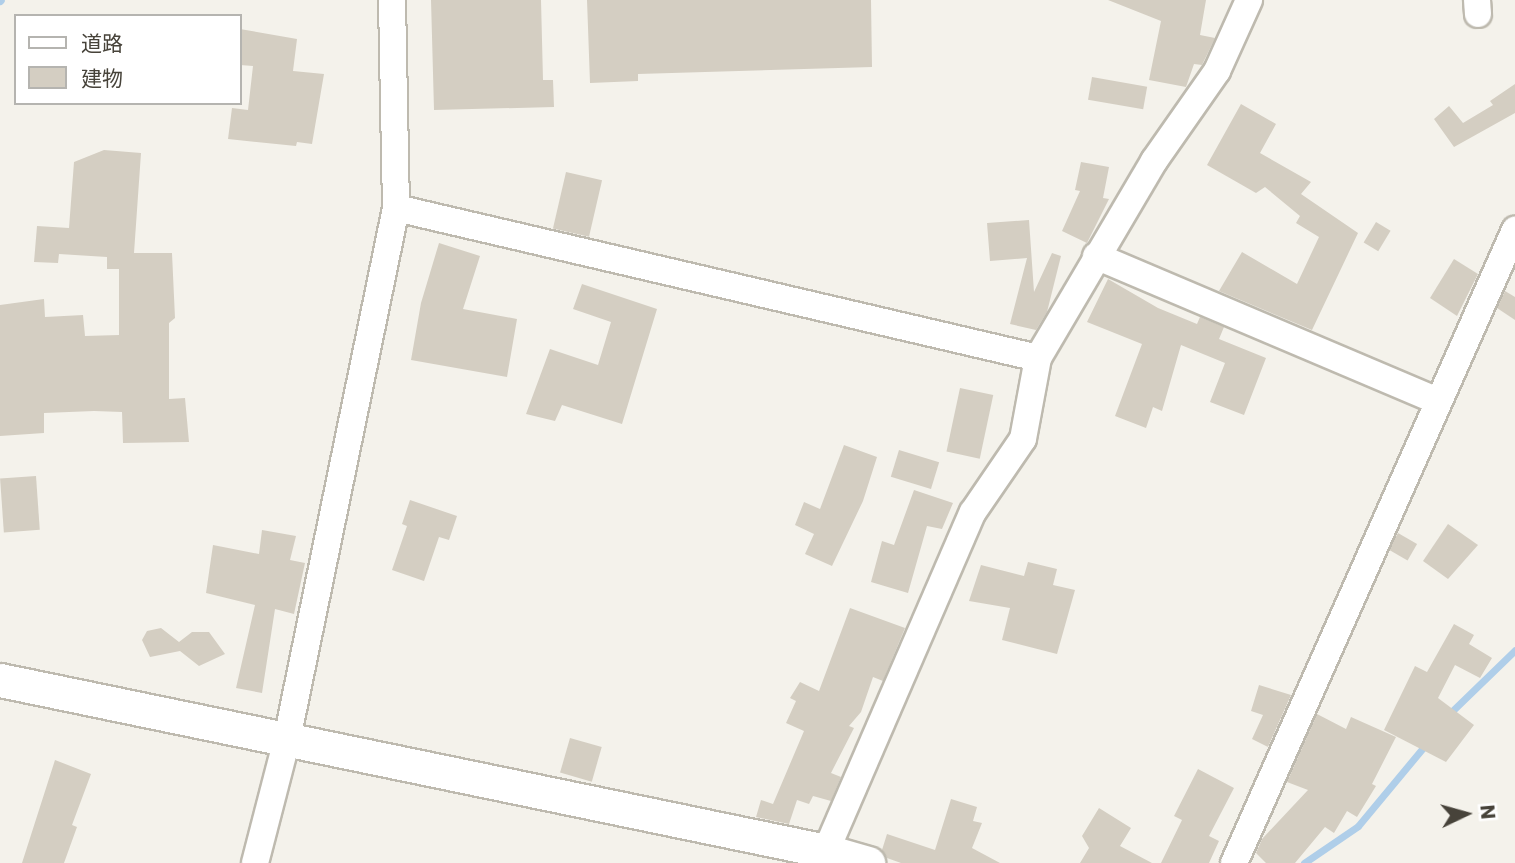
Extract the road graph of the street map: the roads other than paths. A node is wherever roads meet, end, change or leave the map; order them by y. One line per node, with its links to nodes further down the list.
1 (393, 0): 3 (street)
2 (1249, 0): 5 (street)
3 (396, 208): 6 (street); 9 (street)
4 (1515, 230): 7 (street)
5 (1096, 256): 6 (street); 7 (street)
6 (1038, 358): 10 (street)
7 (1438, 401): 13 (street)
8 (0, 680): 9 (street)
9 (287, 739): 10 (street); 11 (street)
10 (807, 853): 12 (street)
11 (255, 863)
12 (868, 863)
13 (1234, 863)

